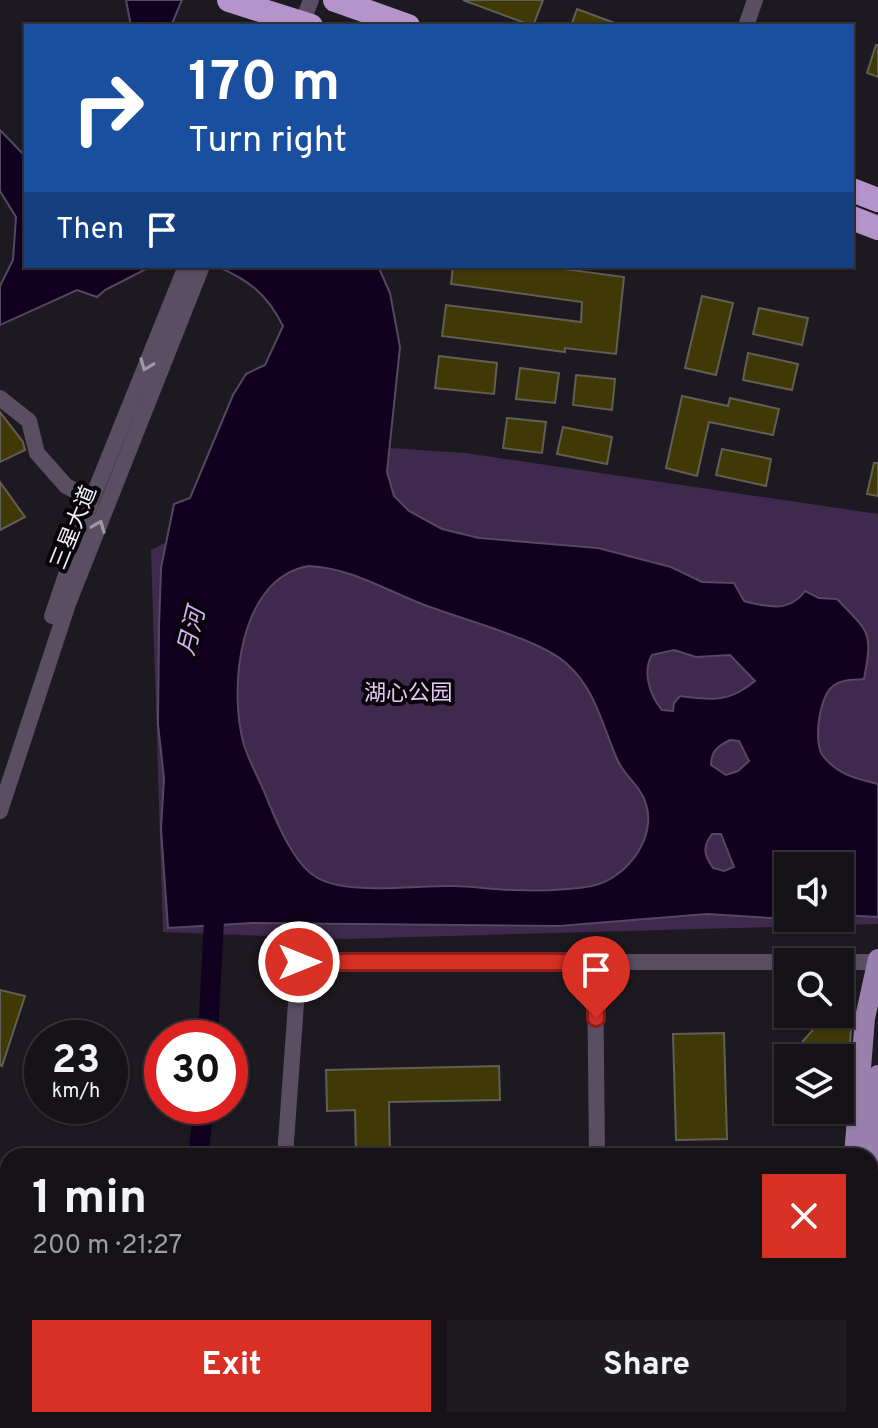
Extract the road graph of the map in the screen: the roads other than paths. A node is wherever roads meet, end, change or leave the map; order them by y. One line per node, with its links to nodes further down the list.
1 (229, 0): 5 (highway)
2 (311, 0): 5 (street)
3 (335, 0): 6 (highway)
4 (755, 0): 7 (street)
5 (295, 19)
6 (402, 24)
7 (747, 24)
8 (854, 191): 9 (highway)
9 (878, 200)
10 (854, 219): 11 (highway)
11 (878, 228)
12 (186, 268): 14 (street, 三星大道)
13 (201, 268): 14 (street, 三星大道)
14 (183, 295): 16 (street, 三星大道, one-way to 16); 18 (street, 三星大道, one-way to 14)
15 (0, 398): 16 (street)
16 (92, 499): 17 (street, 三星大道)
17 (0, 775)
18 (0, 811)
19 (878, 961): 20 (street); 24 (main road)
20 (595, 962): 22 (street); 23 (street)
21 (878, 1075): 25 (main road)
22 (286, 1148)
23 (597, 1148)
24 (855, 1148)
25 (871, 1148)

